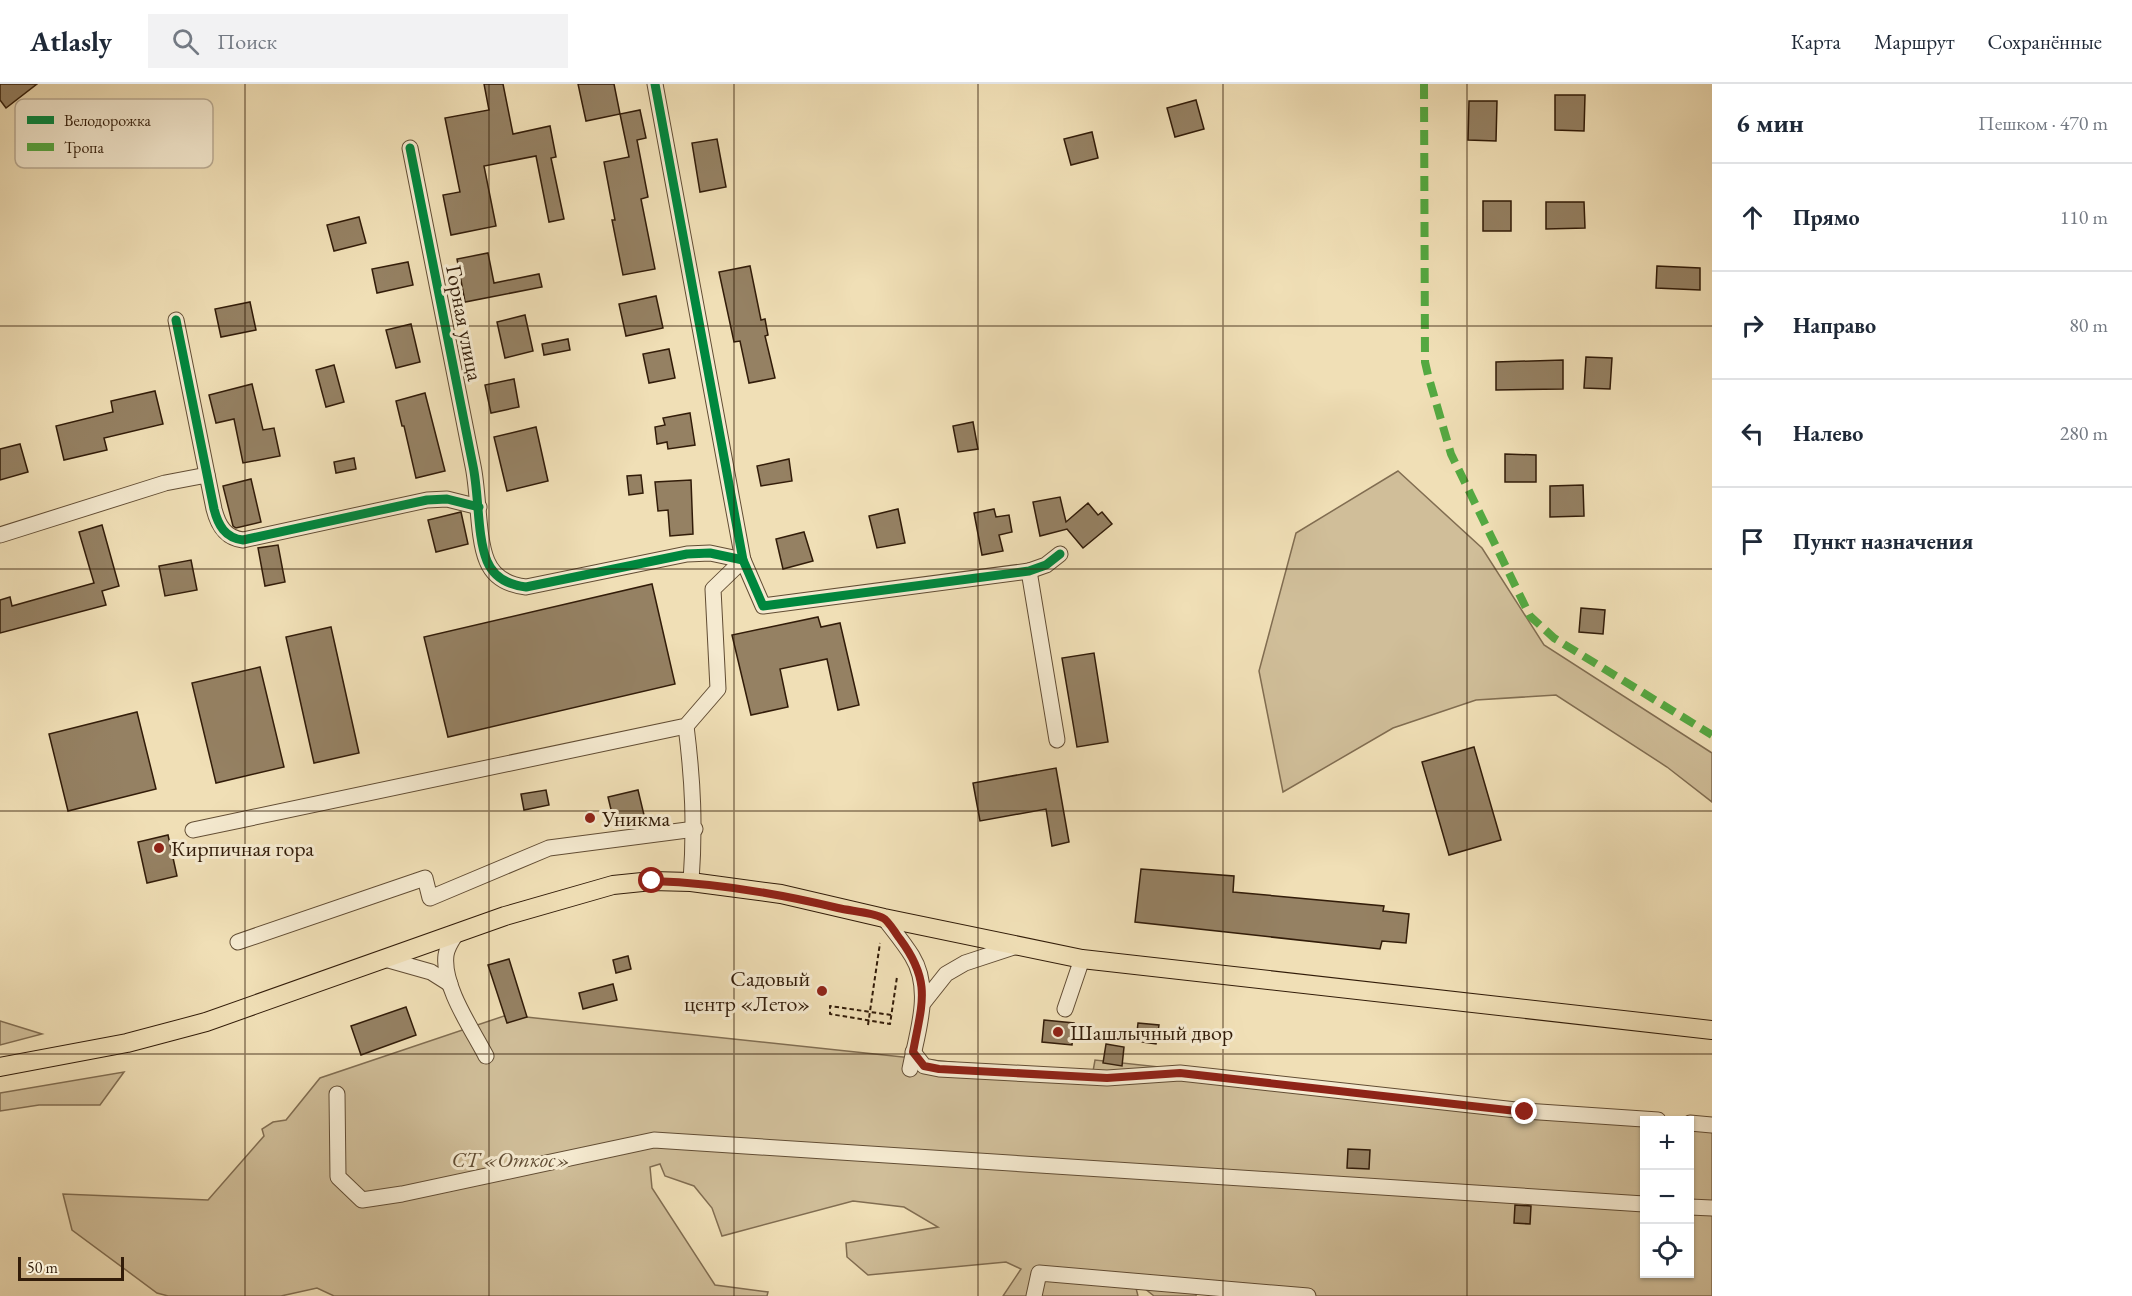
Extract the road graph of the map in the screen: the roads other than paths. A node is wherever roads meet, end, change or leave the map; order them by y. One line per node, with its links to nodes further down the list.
1 (655, 84): 8 (street)
2 (410, 148): 5 (street, Горная улица)
3 (176, 320): 4 (street)
4 (207, 475): 5 (street); 6 (street)
5 (479, 507): 8 (street, Горная улица)
6 (0, 535)
7 (1060, 554): 9 (street)
8 (742, 560): 9 (street); 10 (street)
9 (1029, 571): 11 (street)
10 (686, 726): 12 (street); 13 (street)
11 (1057, 740)
12 (695, 829): 14 (street); 17 (street)
13 (193, 830)
14 (692, 882): 15 (main road); 16 (main road)
15 (884, 918): 18 (main road); 22 (street)
16 (456, 933): 20 (main road); 21 (street)
17 (238, 942)
18 (1017, 946): 19 (main road); 22 (street)
19 (1082, 958): 23 (street); 24 (main road)
20 (386, 959): 21 (street); 27 (main road)
21 (450, 984): 26 (street)
22 (922, 1003): 25 (street)
23 (1065, 1009)
24 (1712, 1030)
25 (913, 1052): 28 (street); 30 (street)
26 (486, 1056)
27 (0, 1067)
28 (909, 1069)
29 (336, 1094): 33 (street)
30 (1640, 1119)
31 (1694, 1123): 32 (street)
32 (1712, 1125)
33 (1640, 1204)
34 (1694, 1207): 35 (street)
35 (1712, 1208)
36 (1034, 1296): 37 (street)
37 (1308, 1296)

